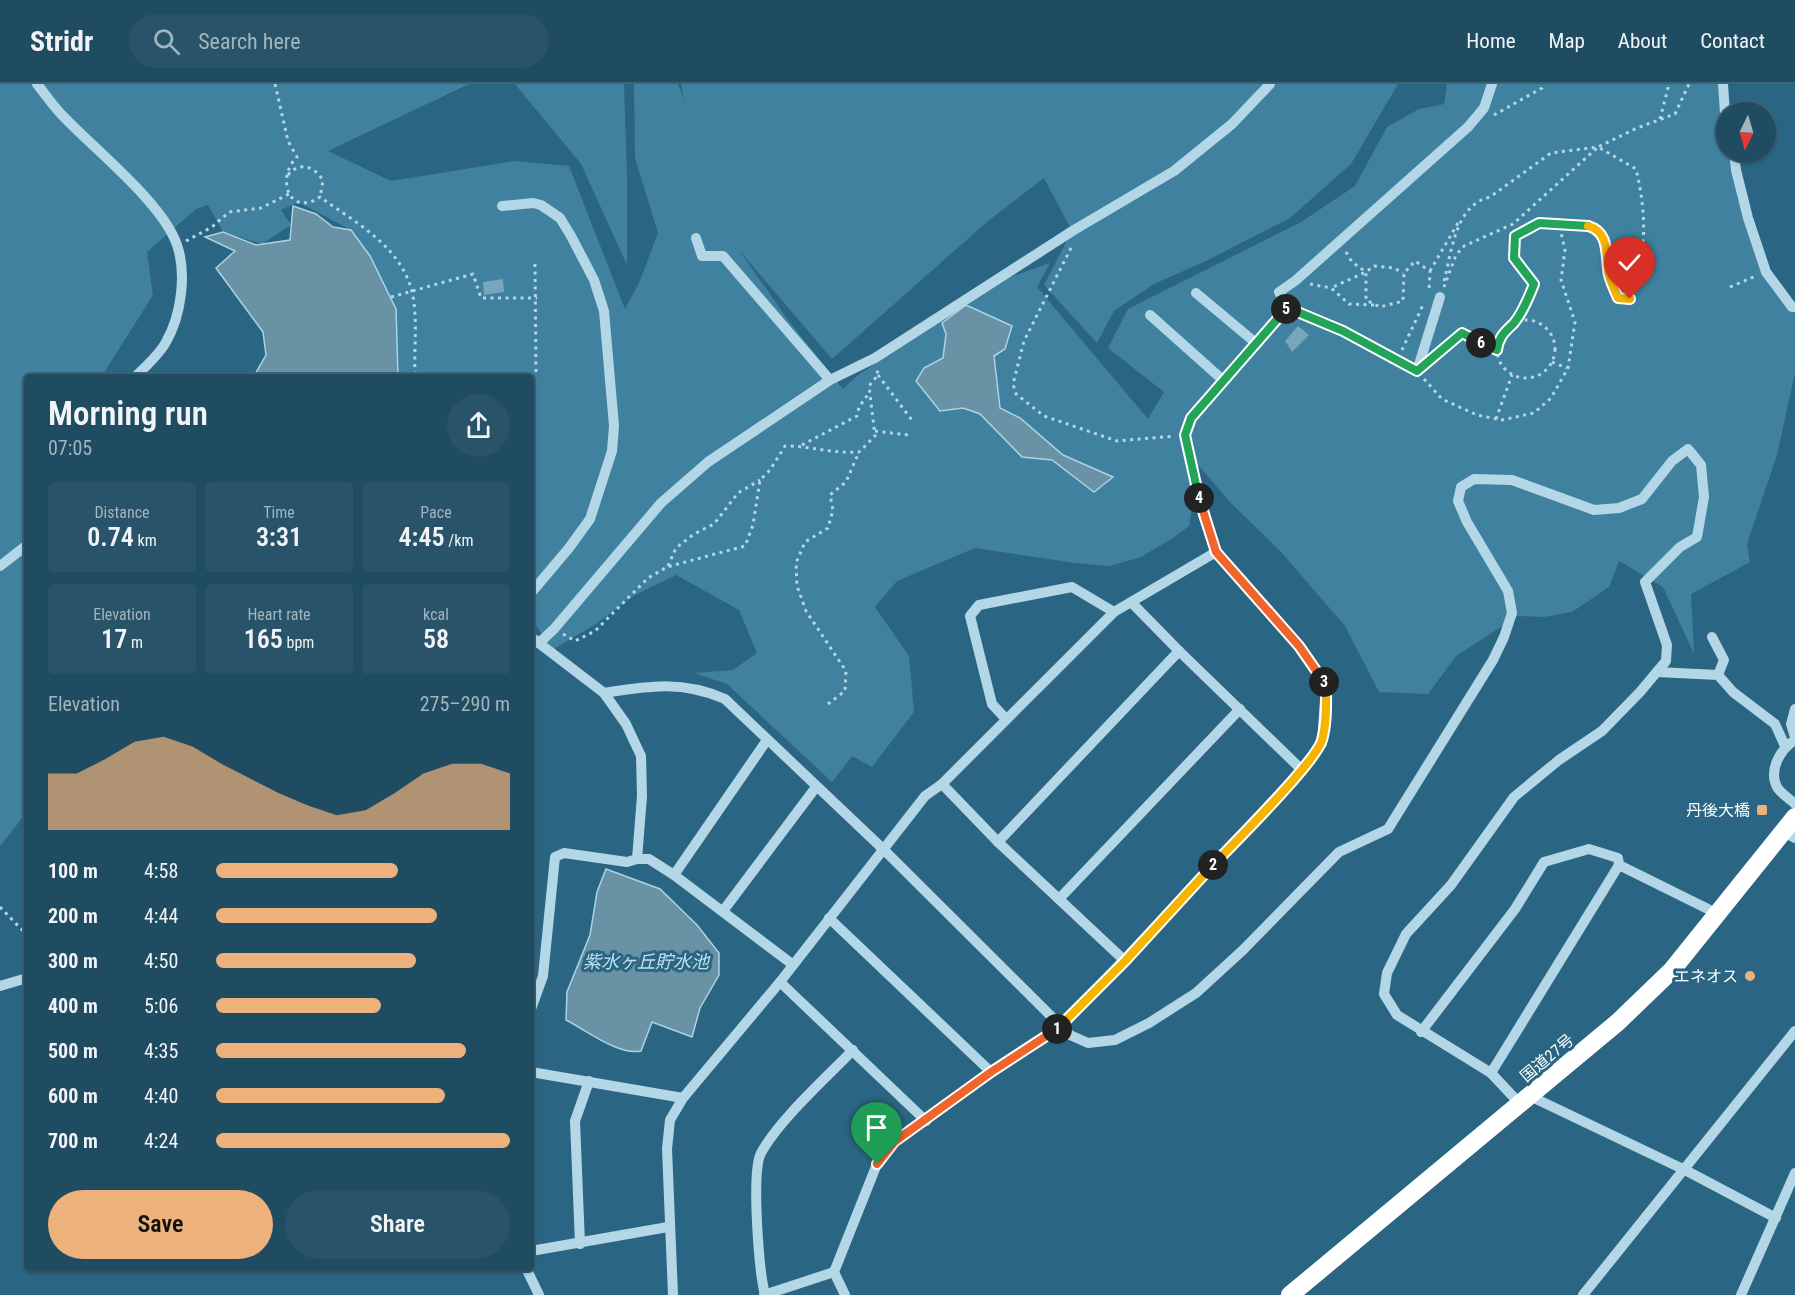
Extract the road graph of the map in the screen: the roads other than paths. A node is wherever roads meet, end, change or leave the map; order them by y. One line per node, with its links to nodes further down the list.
1 (38, 84): 15 (street)
2 (1270, 84): 16 (street)
3 (1492, 84): 12 (street)
4 (1723, 84): 5 (street)
5 (1724, 102)
6 (1735, 162): 11 (street)
7 (502, 206): 21 (street)
8 (696, 238): 16 (street)
9 (1196, 293): 14 (street)
10 (1435, 295): 12 (street)
11 (1795, 307)
12 (1288, 308): 14 (street)
13 (1150, 315): 17 (street)
14 (1257, 344): 17 (street)
15 (138, 374)
16 (830, 380): 25 (street)
17 (1224, 381): 19 (street)
18 (24, 546): 20 (street)
19 (1216, 552): 22 (street); 37 (street)
20 (0, 566)
21 (534, 589)
22 (1132, 603): 23 (street); 26 (street)
23 (1114, 612): 32 (street); 32 (street)
24 (1712, 637): 28 (street)
25 (535, 640): 29 (street)
26 (1179, 651): 30 (street); 43 (street)
27 (1657, 672): 28 (street); 58 (street); 60 (street)
28 (1718, 675): 36 (street)
29 (603, 693): 35 (street); 45 (street)
30 (1240, 709): 37 (street); 48 (street)
31 (1795, 710): 33 (street)
32 (1005, 718): 38 (street)
33 (1793, 726): 34 (street)
34 (1795, 739): 36 (street)
35 (767, 740): 39 (street); 47 (street)
36 (1785, 746): 40 (street)
37 (1302, 770): 52 (street)
38 (942, 784): 43 (street); 44 (street)
39 (816, 787): 44 (street); 49 (street)
40 (1795, 804)
41 (1795, 817): 42 (highway, 国道27号)
42 (1790, 835): 50 (highway, 国道27号)
43 (998, 842): 48 (street)
44 (883, 849): 51 (street); 58 (street)
45 (637, 859): 47 (street); 57 (street)
46 (1619, 865): 50 (street); 60 (street); 64 (street)
47 (674, 875): 49 (street)
48 (1059, 899): 52 (street)
49 (723, 911): 53 (street)
50 (1719, 914): 67 (highway, 国道27号)
51 (829, 918): 53 (street); 62 (street)
52 (1125, 961): 58 (street)
53 (792, 964): 55 (street)
54 (24, 979): 56 (street)
55 (780, 982): 61 (street); 66 (street)
56 (0, 986)
57 (534, 1001)
58 (1062, 1026): 62 (street)
59 (1795, 1031): 69 (street)
60 (1421, 1032): 64 (street)
61 (853, 1050): 68 (street); 79 (street)
62 (991, 1072): 68 (street)
63 (534, 1073): 65 (street)
64 (1491, 1073): 67 (street)
65 (589, 1082): 66 (street); 73 (street)
66 (683, 1098): 72 (street)
67 (1527, 1101): 69 (street); 81 (highway, 国道27号)
68 (926, 1121): 76 (street)
69 (1685, 1170): 71 (street); 82 (street)
70 (1795, 1173): 71 (street)
71 (1776, 1218): 83 (street)
72 (668, 1227): 73 (street); 78 (street)
73 (579, 1244): 74 (street)
74 (534, 1251)
75 (527, 1271): 77 (street)
76 (834, 1272): 79 (street); 80 (street)
77 (539, 1295)
78 (673, 1295)
79 (764, 1295)
80 (845, 1295)
81 (1290, 1295)
82 (1583, 1295)
83 (1741, 1295)

